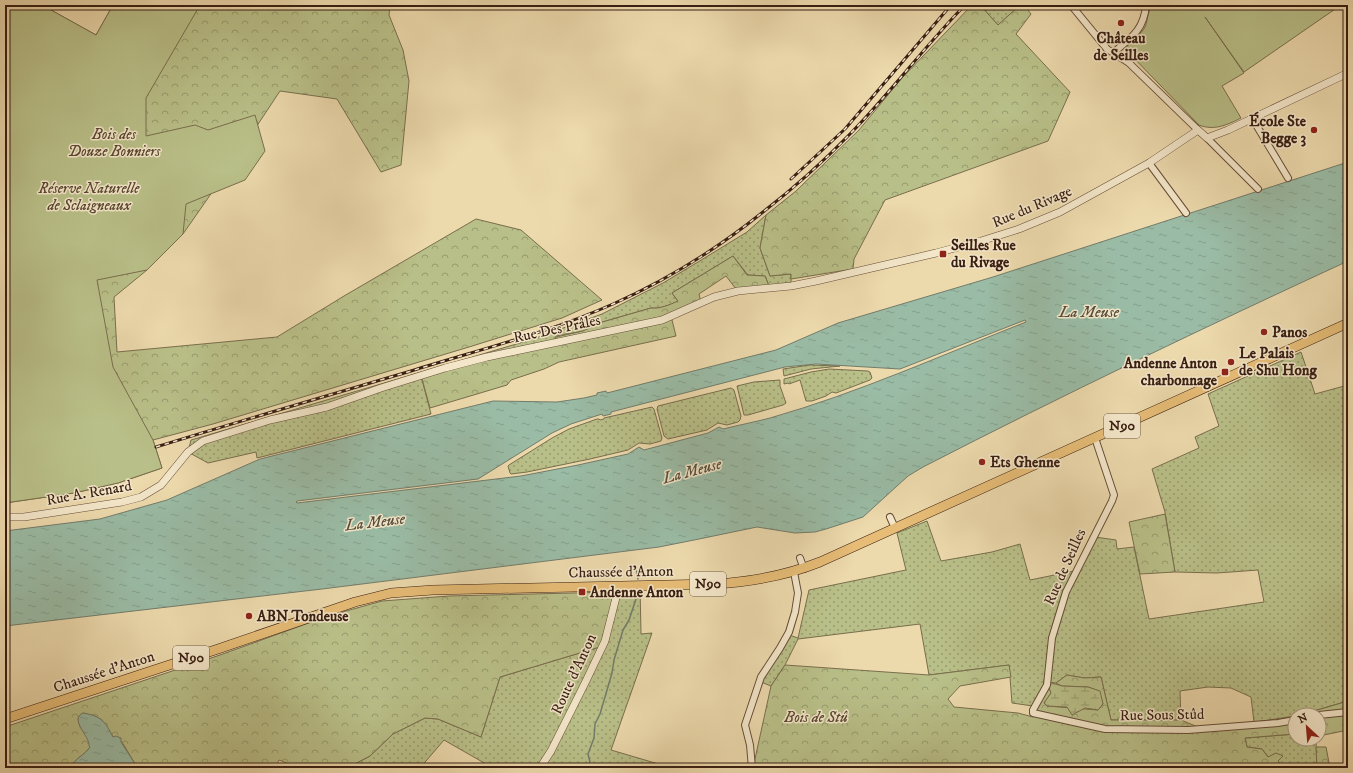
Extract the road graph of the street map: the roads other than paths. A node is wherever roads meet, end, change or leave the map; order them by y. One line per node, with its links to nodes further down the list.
1 (1071, 5): 3 (street)
2 (1146, 5): 3 (street)
3 (1113, 53): 6 (street)
4 (1348, 72): 5 (street)
5 (1252, 118): 7 (street); 9 (street)
6 (1198, 130): 7 (street); 8 (street, Rue du Rivage)
7 (1207, 138): 10 (street)
8 (1149, 163): 11 (street); 12 (street, Rue du Rivage)
9 (1288, 178)
10 (1258, 189)
11 (1186, 213)
12 (918, 257): 15 (street, Rue Des Prâles)
13 (1348, 323): 14 (main road, Chaussée d'Anton / N90)
14 (1095, 438): 18 (main road, Chaussée d'Anton / N90); 23 (street, Rue de Seilles)
15 (203, 441): 16 (street, Rue A. Renard)
16 (5, 517)
17 (890, 517): 18 (street)
18 (895, 528): 20 (main road, Chaussée d'Anton / N90)
19 (800, 558): 20 (street)
20 (804, 569): 21 (main road, Chaussée d'Anton / N90)
21 (794, 572): 22 (main road, Chaussée d'Anton / N90); 29 (street)
22 (620, 586): 26 (main road, Chaussée d'Anton / N90); 28 (street, Route d'Anton)
23 (1033, 710): 27 (street, Rue Sous Stûd)
24 (1348, 712): 25 (street)
25 (1327, 714)
26 (5, 720)
27 (1287, 721)
28 (540, 768)
29 (752, 768)

